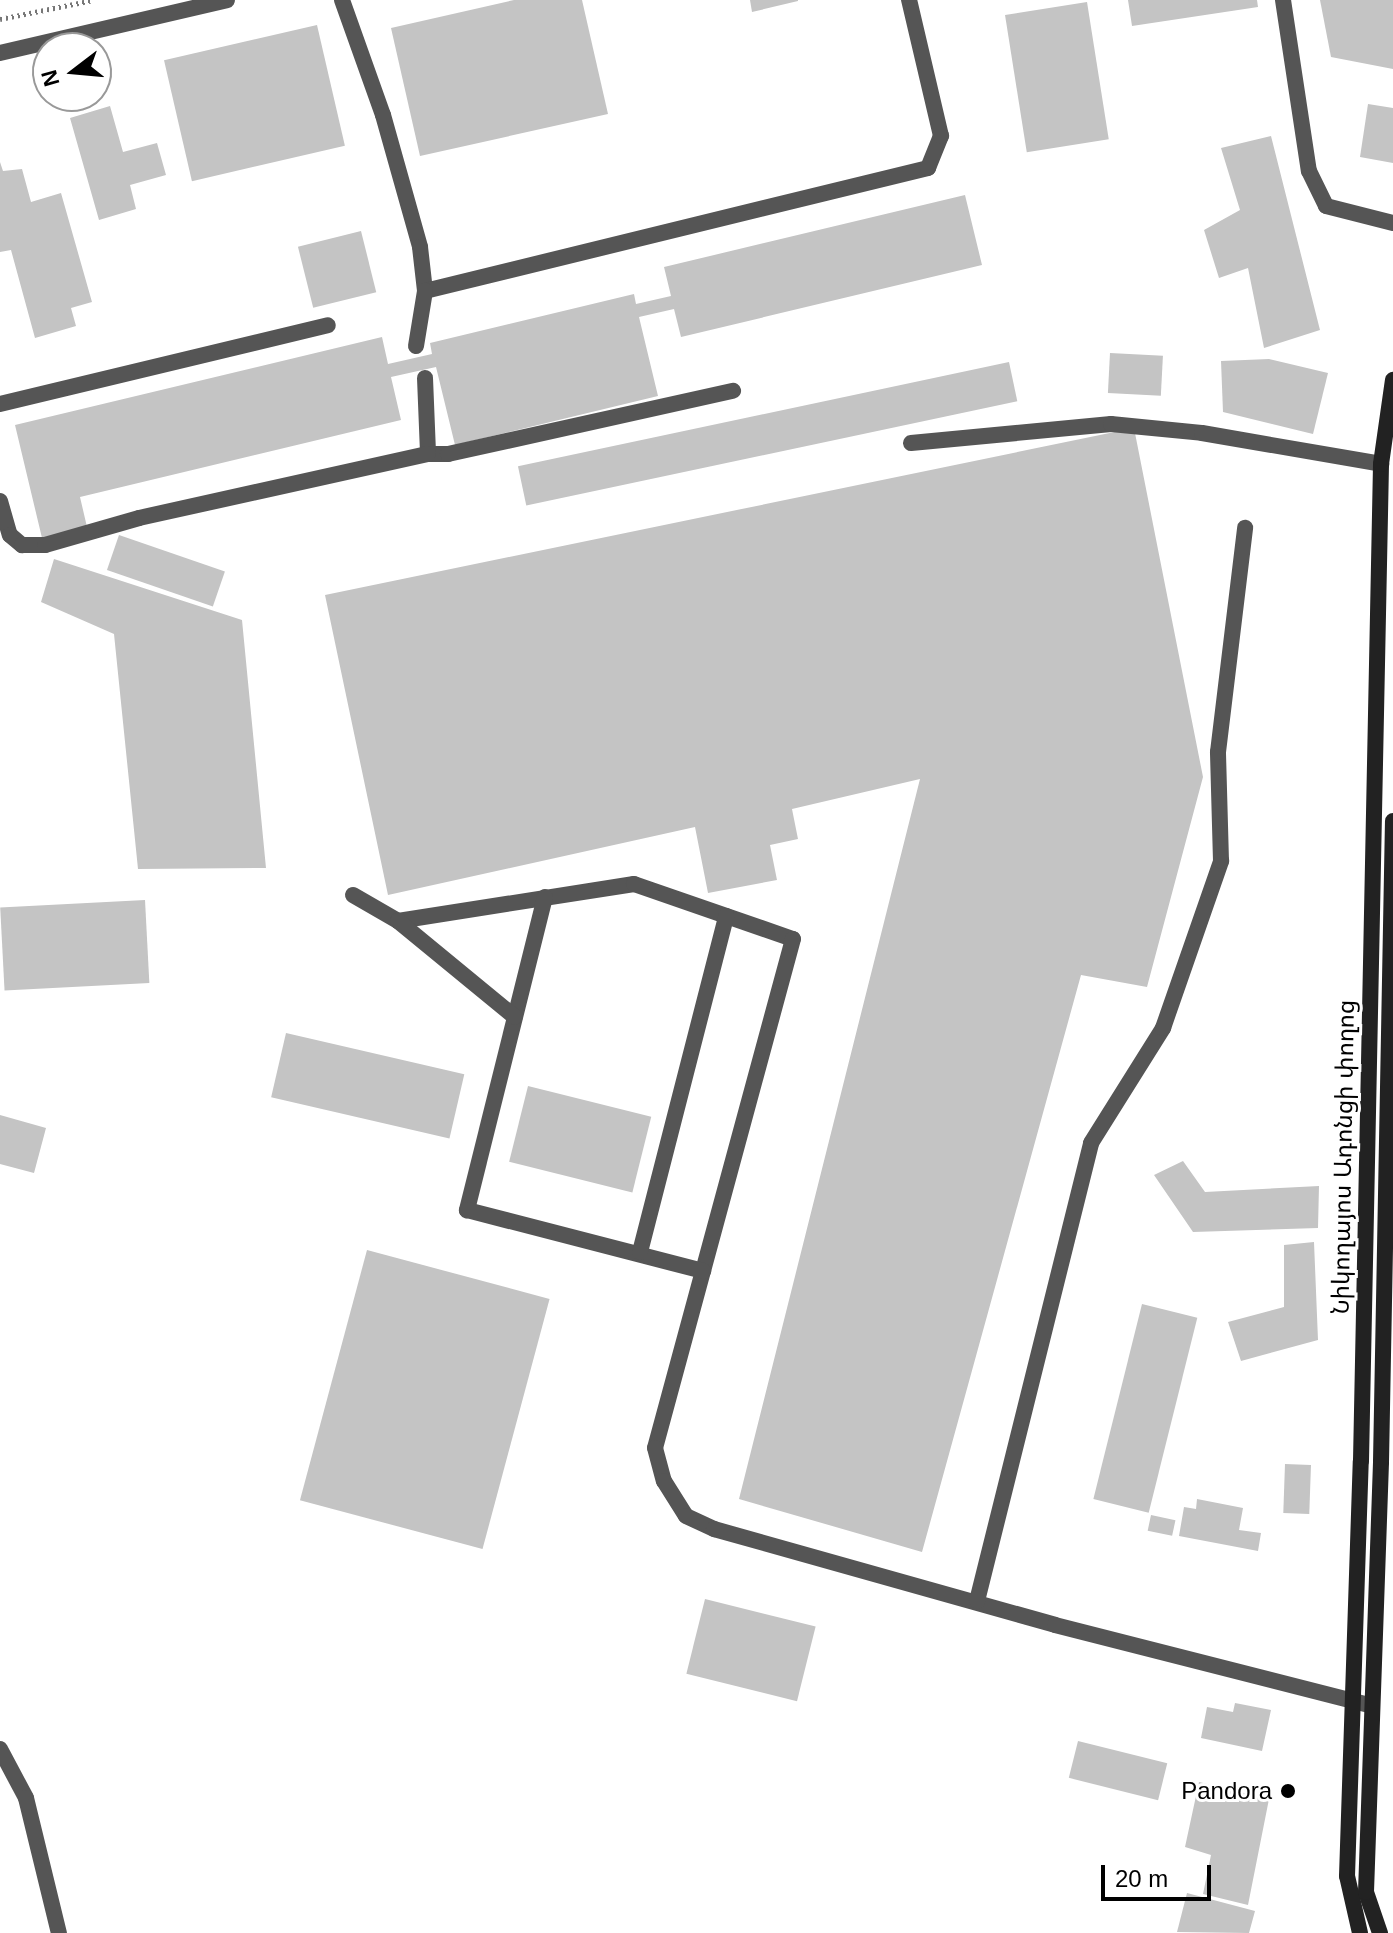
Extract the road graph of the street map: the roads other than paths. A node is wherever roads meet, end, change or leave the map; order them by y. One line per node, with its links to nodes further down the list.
1 (227, 0): 5 (street)
2 (342, 0): 7 (street)
3 (909, 0): 7 (street)
4 (1283, 0): 6 (street)
5 (0, 53)
6 (1393, 223)
7 (425, 291): 9 (street)
8 (328, 325): 13 (street)
9 (416, 346)
10 (425, 378): 15 (street)
11 (1393, 380): 16 (street, Նիկողայոս Ադոնցի փողոց)
12 (733, 391): 15 (street)
13 (0, 404)
14 (911, 443): 16 (street)
15 (428, 454): 17 (street)
16 (1381, 464): 27 (street, Նիկողայոս Ադոնցի փողոց)
17 (0, 501)
18 (1245, 528): 29 (street)
19 (1393, 821): 28 (street, Նիկողայոս Ադոնցի փողոց)
20 (353, 895): 23 (street)
21 (545, 897): 22 (street); 23 (street); 24 (street)
22 (726, 916): 25 (street); 26 (street)
23 (398, 921): 24 (street)
24 (515, 1017): 25 (street)
25 (640, 1252): 26 (street)
26 (703, 1271): 29 (street)
27 (1361, 1461): 28 (street); 30 (street, Նիկողայոս Ադոնցի փողոց)
28 (1381, 1462): 31 (street, Նիկողայոս Ադոնցի փողոց)
29 (977, 1601): 30 (street)
30 (1354, 1703): 31 (street); 34 (street, Նիկողայոս Ադոնցի փողոց)
31 (1372, 1706): 35 (street, Նիկողայոս Ադոնցի փողոց)
32 (0, 1749): 33 (street)
33 (59, 1933)
34 (1360, 1933)
35 (1380, 1933)

